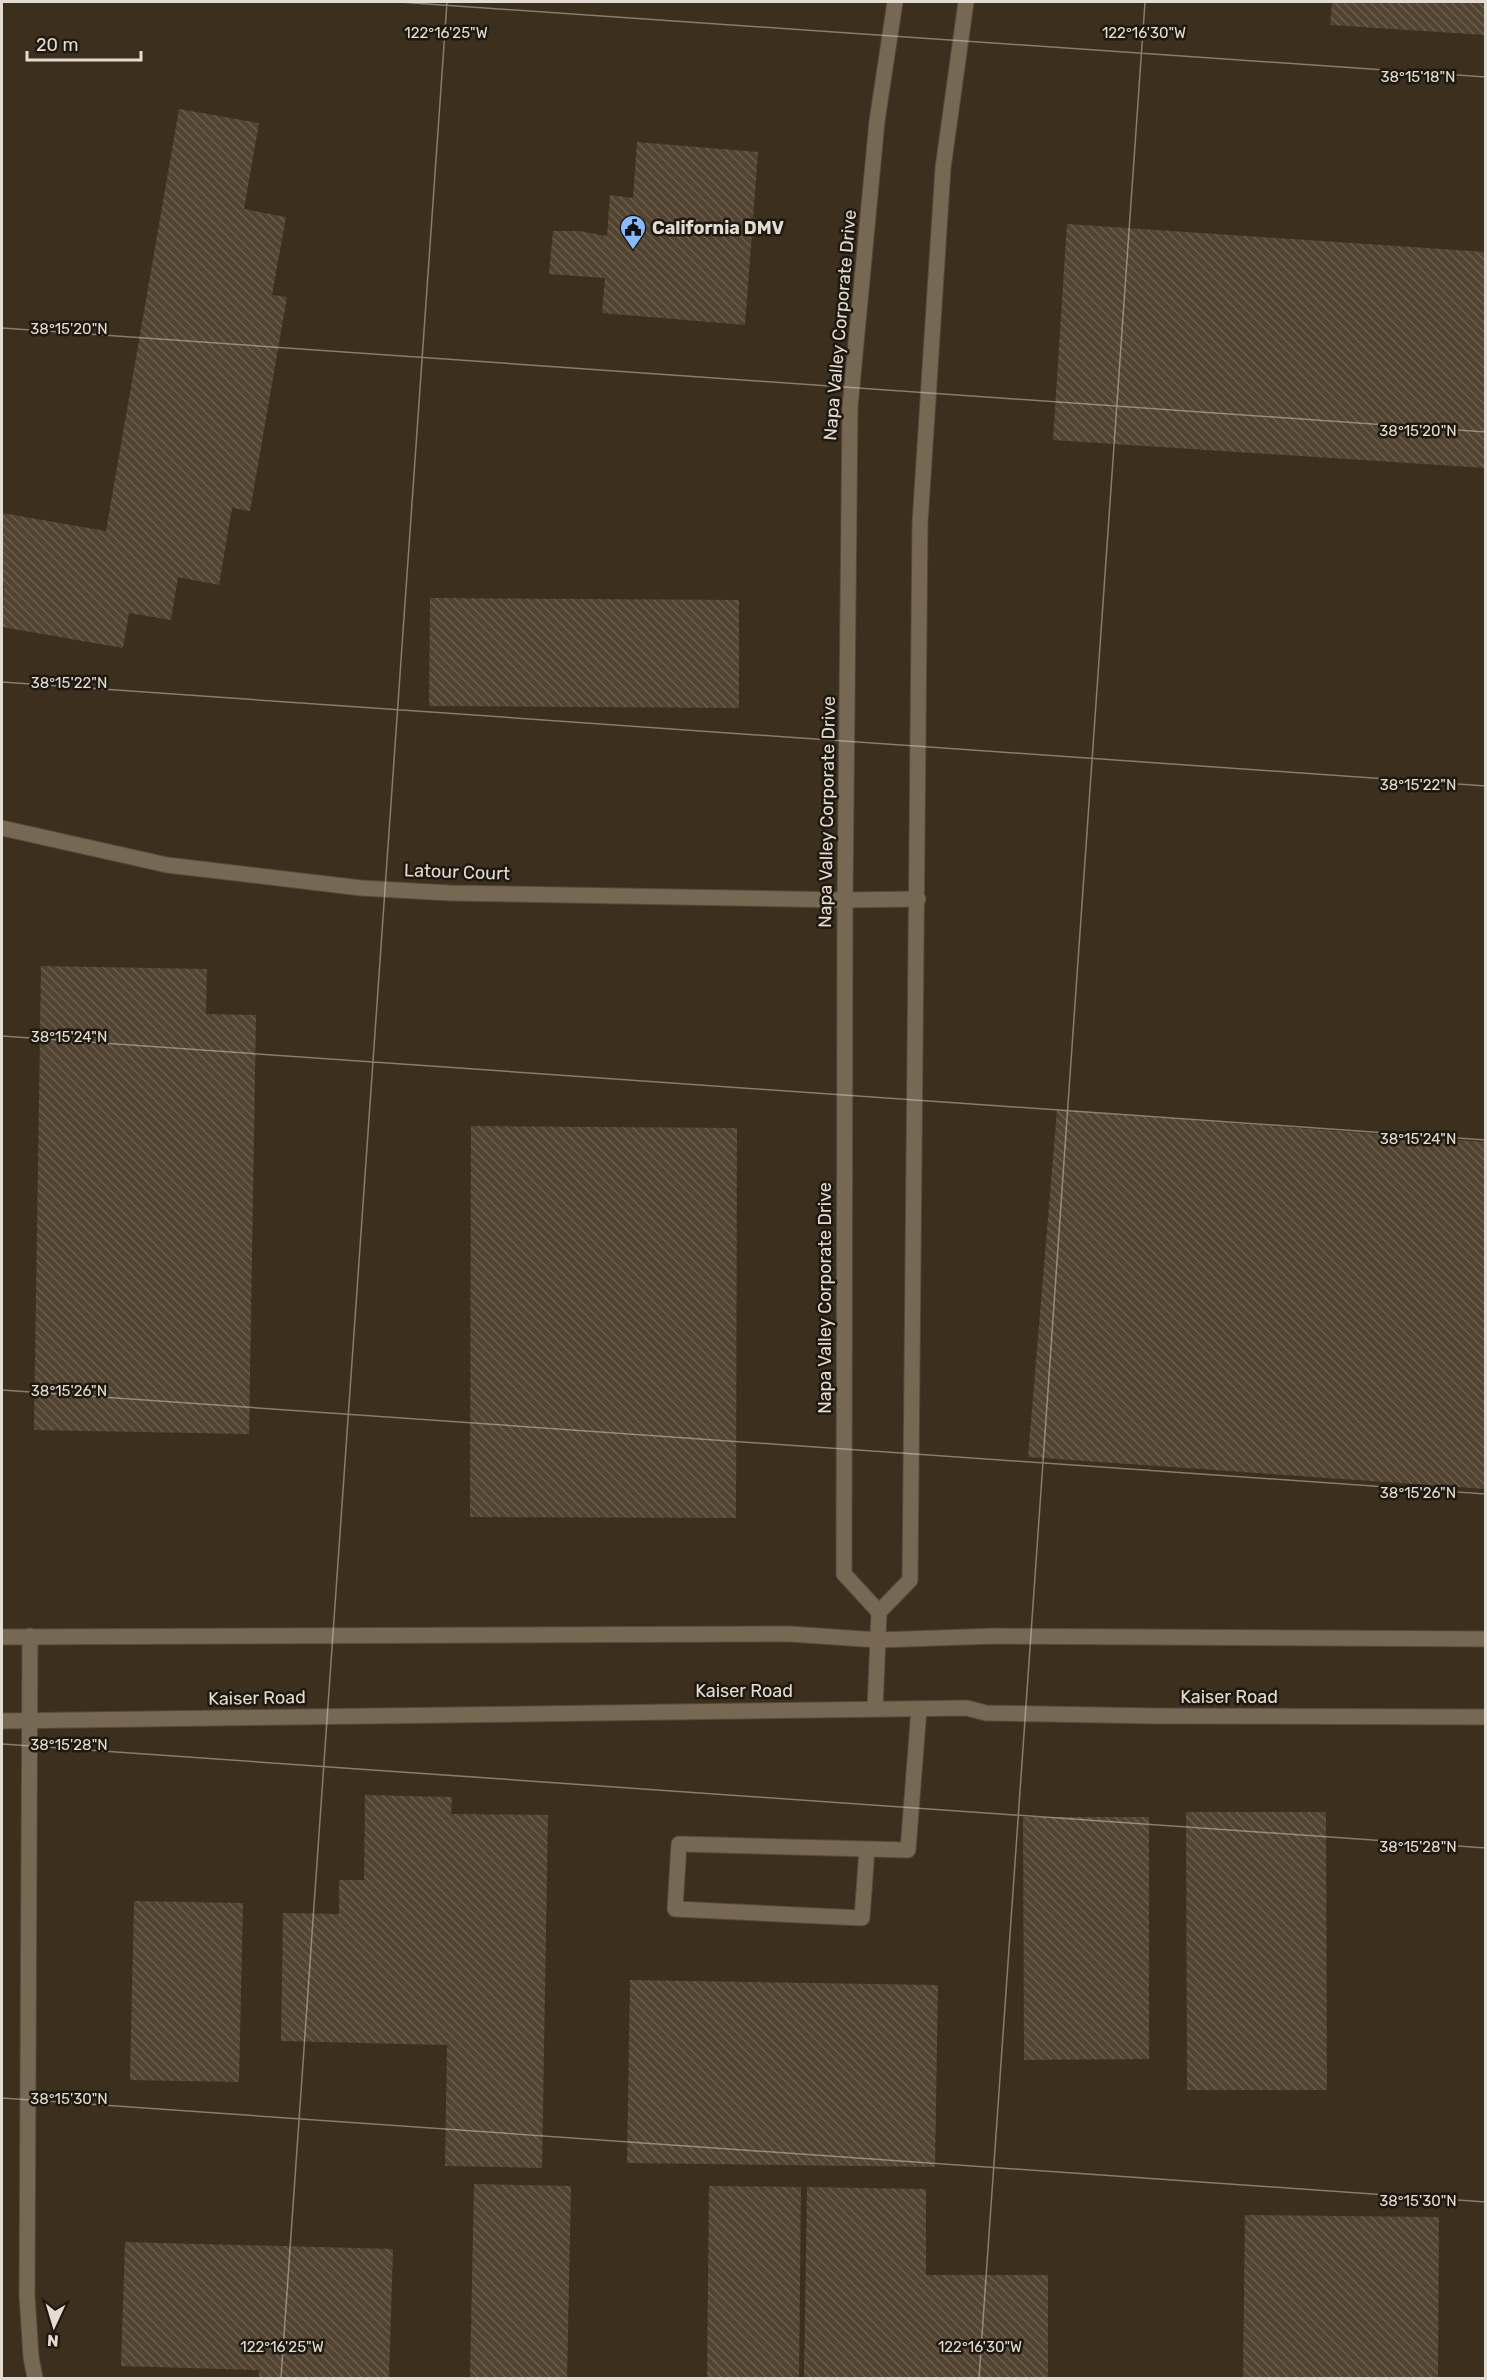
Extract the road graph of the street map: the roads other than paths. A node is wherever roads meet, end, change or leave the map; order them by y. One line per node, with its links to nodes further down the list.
1 (895, 2): 5 (street, Napa Valley Corporate Drive)
2 (966, 2): 4 (street)
3 (2, 828): 5 (street, Latour Court)
4 (918, 899): 5 (street, Latour Court); 6 (street)
5 (845, 900): 6 (street, Napa Valley Corporate Drive)
6 (879, 1612): 10 (street)
7 (2, 1636): 8 (street)
8 (30, 1636): 10 (street); 15 (street)
9 (1485, 1639): 10 (street)
10 (878, 1640): 11 (street)
11 (875, 1709): 12 (street, Kaiser Road); 15 (street, Kaiser Road)
12 (919, 1709): 13 (street, Kaiser Road); 16 (street)
13 (1485, 1717)
14 (2, 1721): 15 (street, Kaiser Road)
15 (31, 1721): 17 (street)
16 (867, 1849): 16 (street)
17 (35, 2379)

